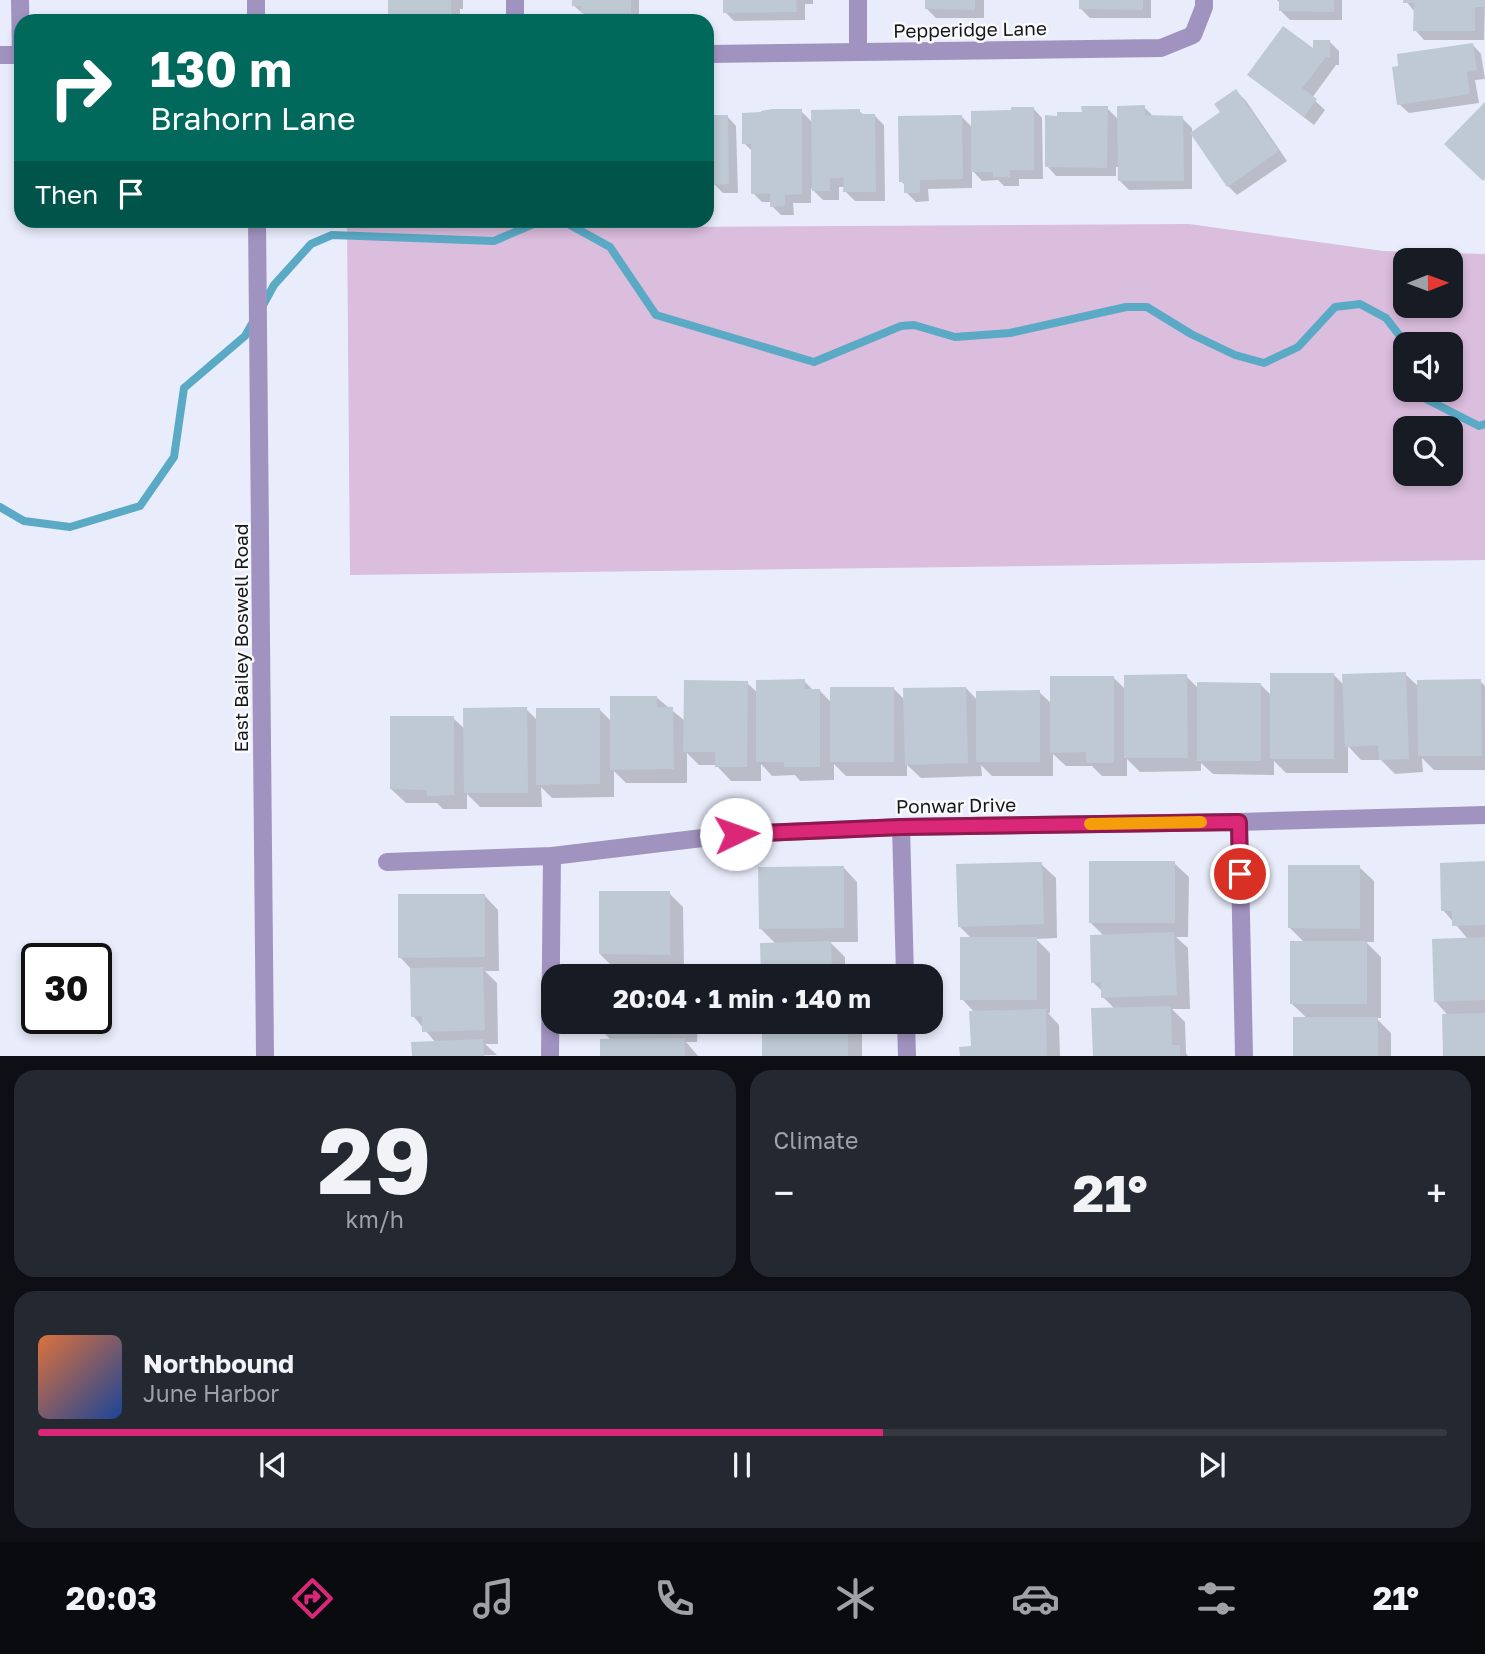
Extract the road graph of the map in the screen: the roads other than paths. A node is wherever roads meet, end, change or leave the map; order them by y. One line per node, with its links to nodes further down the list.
1 (858, 0): 3 (street)
2 (1204, 0): 3 (street, Pepperidge Lane)
3 (858, 52): 4 (street, Pepperidge Lane)
4 (714, 54)
5 (257, 228): 13 (street, East Bailey Boswell Road)
6 (1485, 815): 7 (street, Ponwar Drive)
7 (1239, 822): 8 (street, Ponwar Drive); 16 (street)
8 (901, 827): 9 (street, Ponwar Drive); 11 (street)
9 (552, 856): 10 (street, Ponwar Drive); 14 (street)
10 (387, 862)
11 (905, 964)
12 (906, 1034): 15 (street)
13 (265, 1055)
14 (550, 1055)
15 (907, 1055)
16 (1244, 1055)

